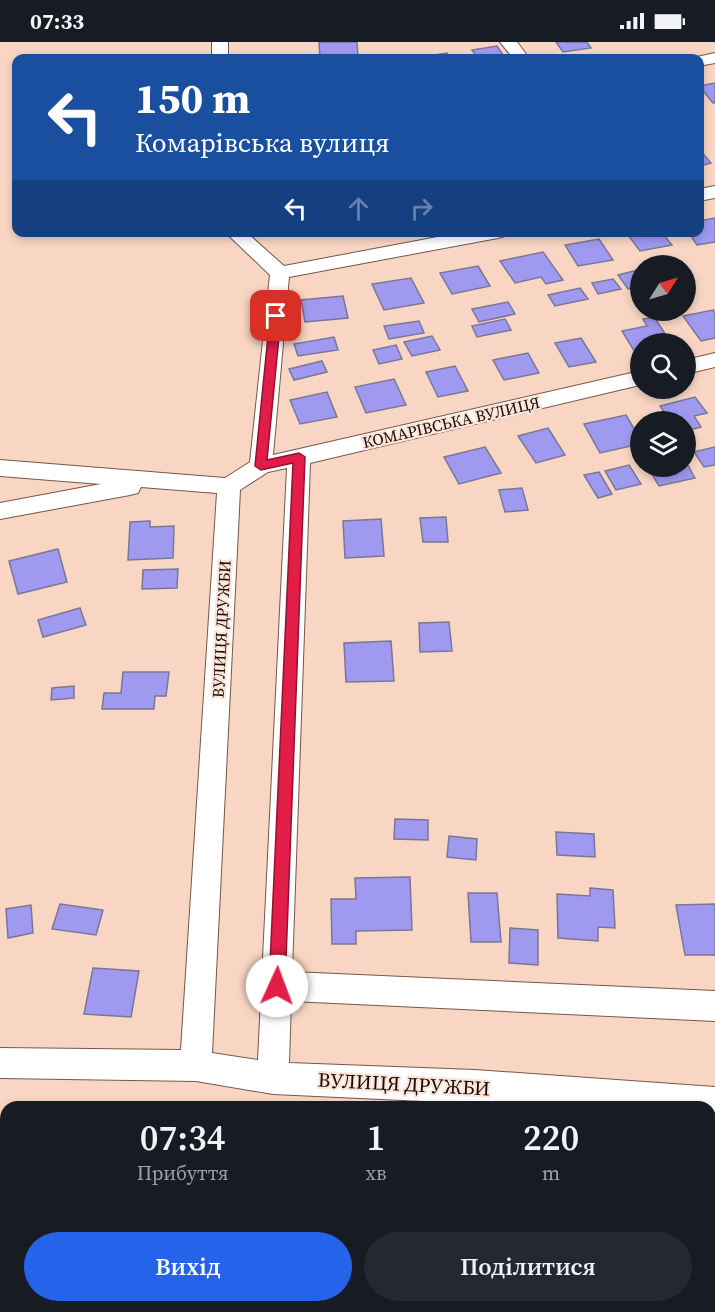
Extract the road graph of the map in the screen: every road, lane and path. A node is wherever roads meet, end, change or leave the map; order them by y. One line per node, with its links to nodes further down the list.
1 (508, 42): 2 (street)
2 (518, 54)
3 (240, 237): 5 (street)
4 (471, 237): 5 (street)
5 (280, 273): 10 (street)
6 (715, 360): 7 (street)
7 (696, 365)
8 (630, 380): 9 (street, КОМАРІВСЬКА ВУЛИЦЯ)
9 (299, 457): 10 (street, КОМАРІВСЬКА ВУЛИЦЯ); 15 (street)
10 (261, 466): 13 (street)
11 (0, 468): 12 (street)
12 (164, 481): 13 (street); 14 (street)
13 (229, 486): 18 (street, ВУЛИЦЯ ДРУЖБИ)
14 (0, 511)
15 (277, 986): 16 (street); 19 (street)
16 (715, 1006)
17 (0, 1063): 18 (street, ВУЛИЦЯ ДРУЖБИ)
18 (196, 1066): 19 (street, ВУЛИЦЯ ДРУЖБИ)
19 (273, 1078): 20 (street, ВУЛИЦЯ ДРУЖБИ)
20 (479, 1096): 21 (street, ВУЛИЦЯ ДРУЖБИ)
21 (648, 1101)

